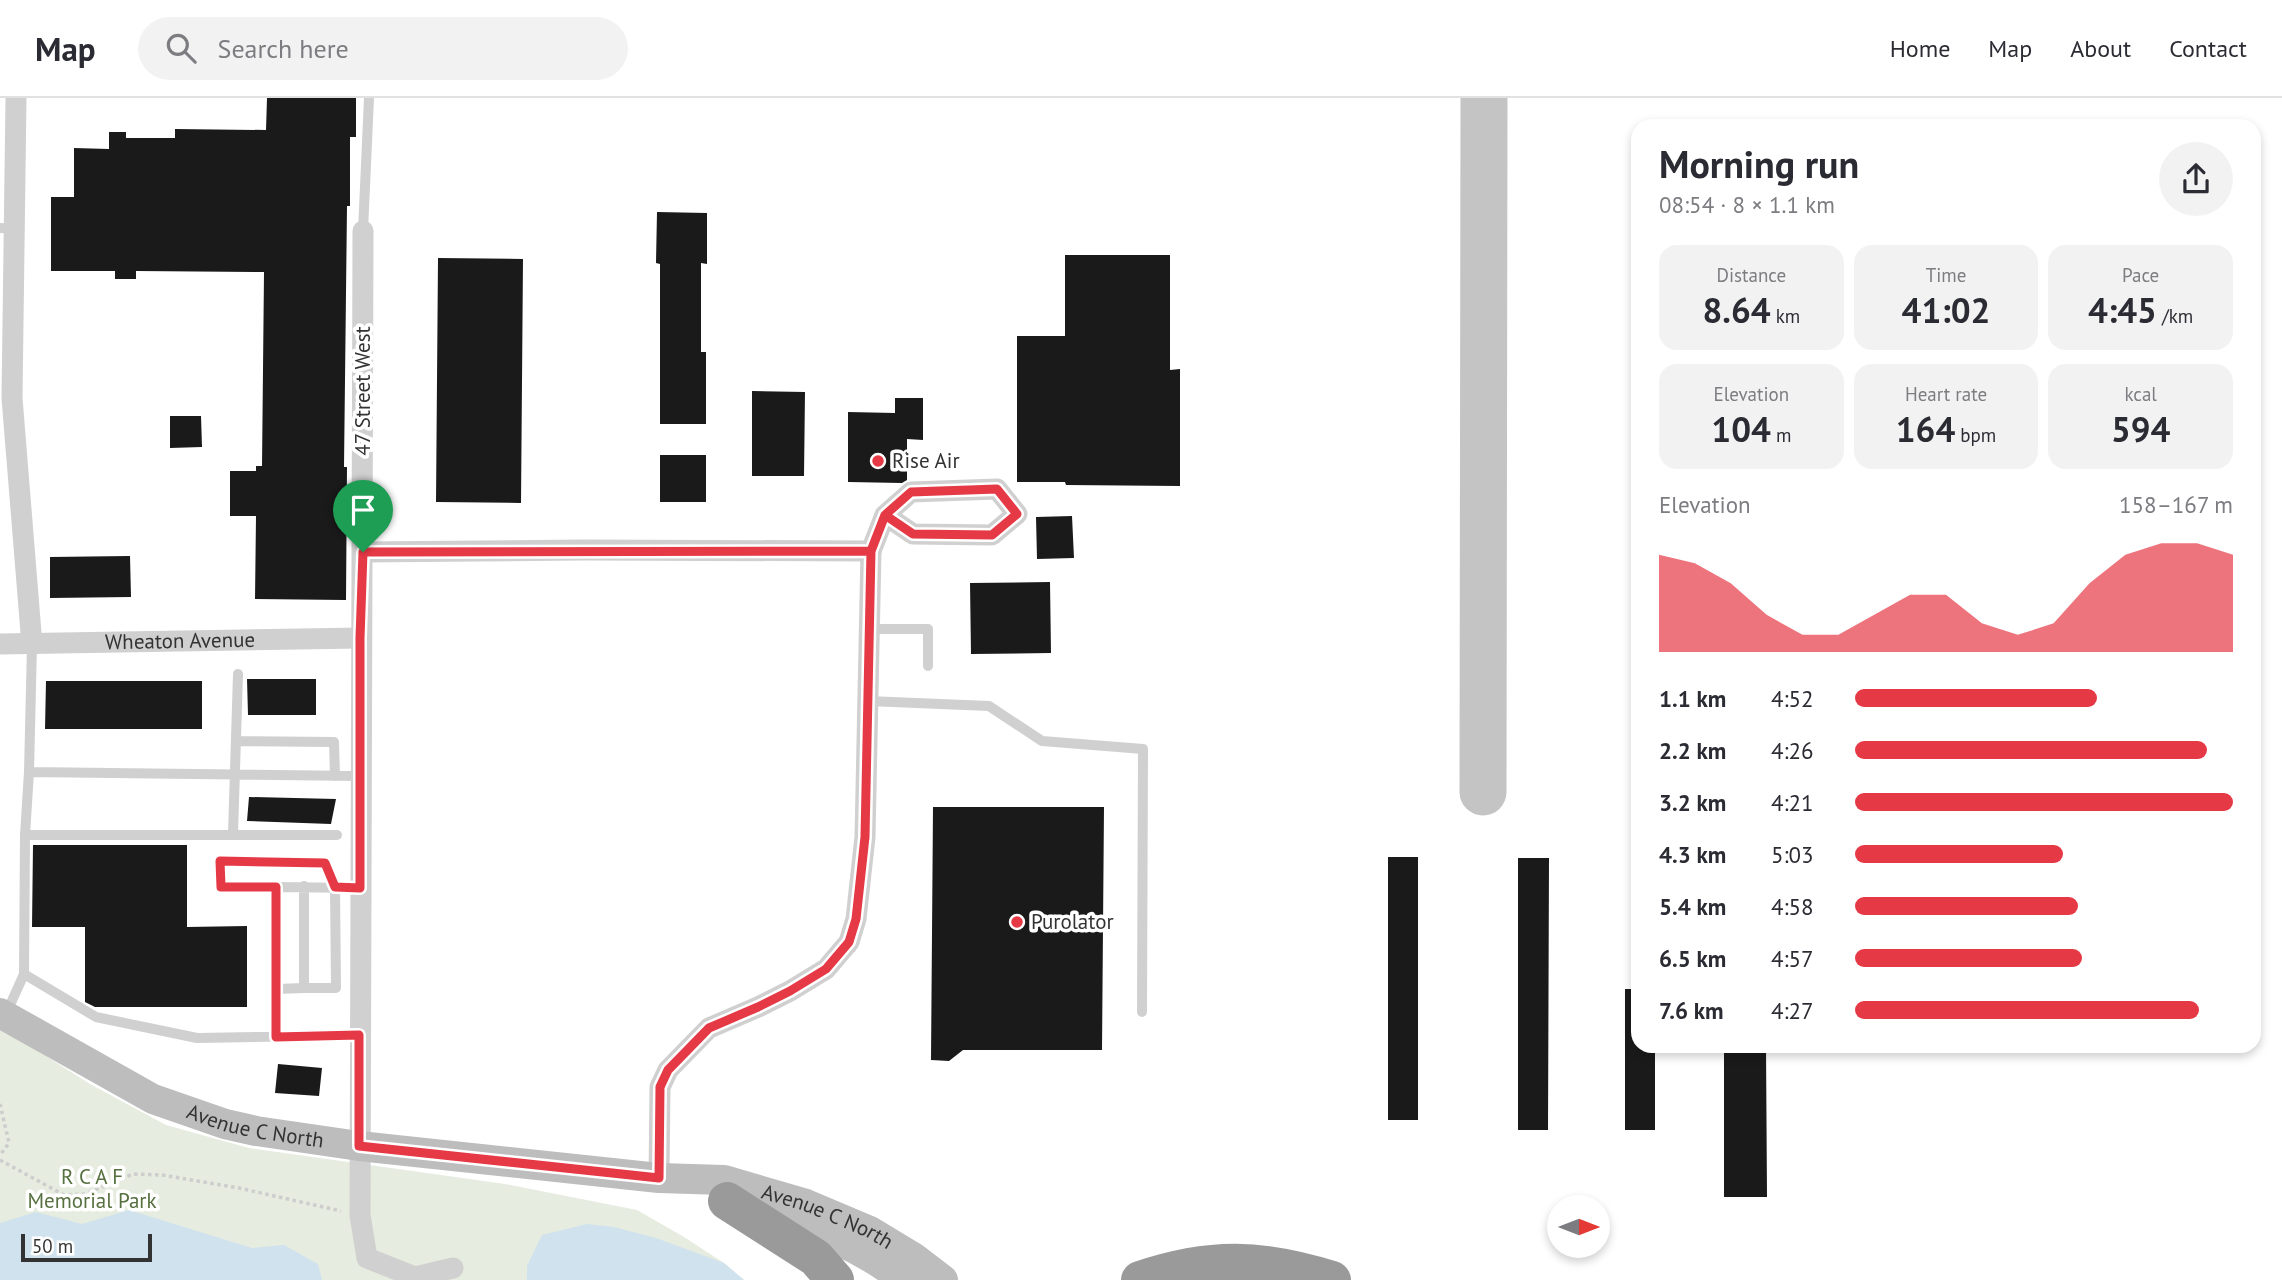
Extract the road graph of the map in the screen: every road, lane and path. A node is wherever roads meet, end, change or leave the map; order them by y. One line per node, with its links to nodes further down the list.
1 (16, 98): 3 (street)
2 (369, 98): 4 (lane)
3 (7, 228): 5 (street)
4 (363, 231): 8 (street, 47 Street West)
5 (6, 398): 12 (street)
6 (885, 515): 6 (street); 7 (street)
7 (871, 551): 8 (street); 9 (street)
8 (363, 552): 10 (street, 47 Street West)
9 (870, 629): 13 (lane); 15 (street)
10 (360, 638): 12 (street, Wheaton Avenue); 20 (street, 47 Street West)
11 (0, 644): 12 (street, Wheaton Avenue)
12 (32, 645): 17 (lane)
13 (928, 666)
14 (238, 674): 16 (lane)
15 (868, 701): 31 (lane); 38 (street)
16 (237, 741): 18 (lane); 19 (lane)
17 (29, 772): 18 (lane); 22 (lane)
18 (235, 774): 19 (lane); 21 (lane)
19 (335, 776): 20 (lane)
20 (360, 776): 27 (street, 47 Street West)
21 (233, 834): 22 (lane); 23 (lane)
22 (25, 835): 28 (lane)
23 (337, 835)
24 (304, 886): 25 (lane); 26 (lane); 29 (lane)
25 (276, 887): 26 (lane); 30 (lane)
26 (335, 887): 27 (lane); 29 (lane)
27 (360, 888): 33 (street, 47 Street West)
28 (24, 974): 32 (lane); 34 (lane)
29 (304, 988): 30 (lane)
30 (276, 989): 34 (lane)
31 (1142, 1012)
32 (2, 1015): 36 (main road, Avenue C North)
33 (359, 1035): 34 (lane); 36 (street, 47 Street West)
34 (276, 1037)
35 (0, 1104): 37 (path)
36 (359, 1146): 38 (main road, Avenue C North); 40 (street, 47 Street West)
37 (0, 1158): 40 (path)
38 (659, 1178): 39 (main road, Avenue C North); 44 (main road, Avenue C North)
39 (726, 1201): 42 (highway); 43 (main road, Avenue C North)
40 (360, 1215): 41 (street, 47 Street West)
41 (453, 1268)
42 (835, 1280)
43 (903, 1280)
44 (943, 1280)
45 (1140, 1280): 46 (highway)
46 (1332, 1280)

